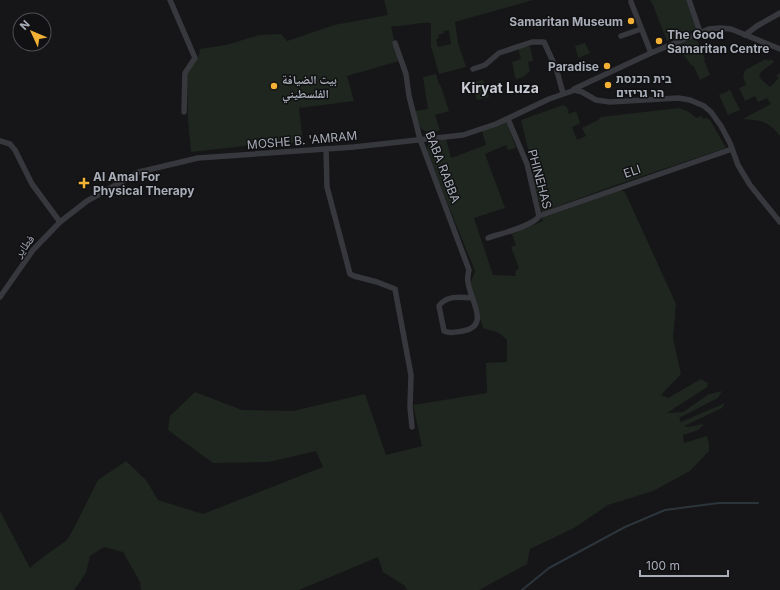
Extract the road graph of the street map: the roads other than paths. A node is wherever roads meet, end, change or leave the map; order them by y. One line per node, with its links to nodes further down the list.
1 (170, 0): 15 (street)
2 (689, 0): 6 (street)
3 (631, 2): 5 (street)
4 (780, 13): 7 (street)
5 (641, 29): 8 (street); 11 (street)
6 (700, 32): 7 (street, MOSHE B. 'AMRAM); 11 (street, MOSHE B. 'AMRAM)
7 (745, 35): 10 (street, MOSHE B. 'AMRAM)
8 (621, 36)
9 (395, 43): 17 (street, BABA RABBA)
10 (780, 49)
11 (651, 53): 13 (street, MOSHE B. 'AMRAM)
12 (473, 70): 14 (street)
13 (572, 90): 14 (street, MOSHE B. 'AMRAM); 20 (street)
14 (563, 93): 16 (street, MOSHE B. 'AMRAM)
15 (184, 112)
16 (508, 119): 17 (street, MOSHE B. 'AMRAM); 21 (street, PHINEHAS)
17 (420, 138): 19 (street, MOSHE B. 'AMRAM); 27 (street, BABA RABBA)
18 (0, 141): 22 (street)
19 (326, 149): 22 (street, MOSHE B. 'AMRAM); 28 (street)
20 (732, 149): 21 (street, ELI); 23 (street)
21 (539, 216): 25 (street, PHINEHAS)
22 (60, 222): 24 (street, MOSHE B. 'AMRAM)
23 (780, 222)
24 (52, 229): 26 (street, فطاير)
25 (488, 238)
26 (0, 297)
27 (472, 298): 27 (street, BABA RABBA)
28 (412, 428)

